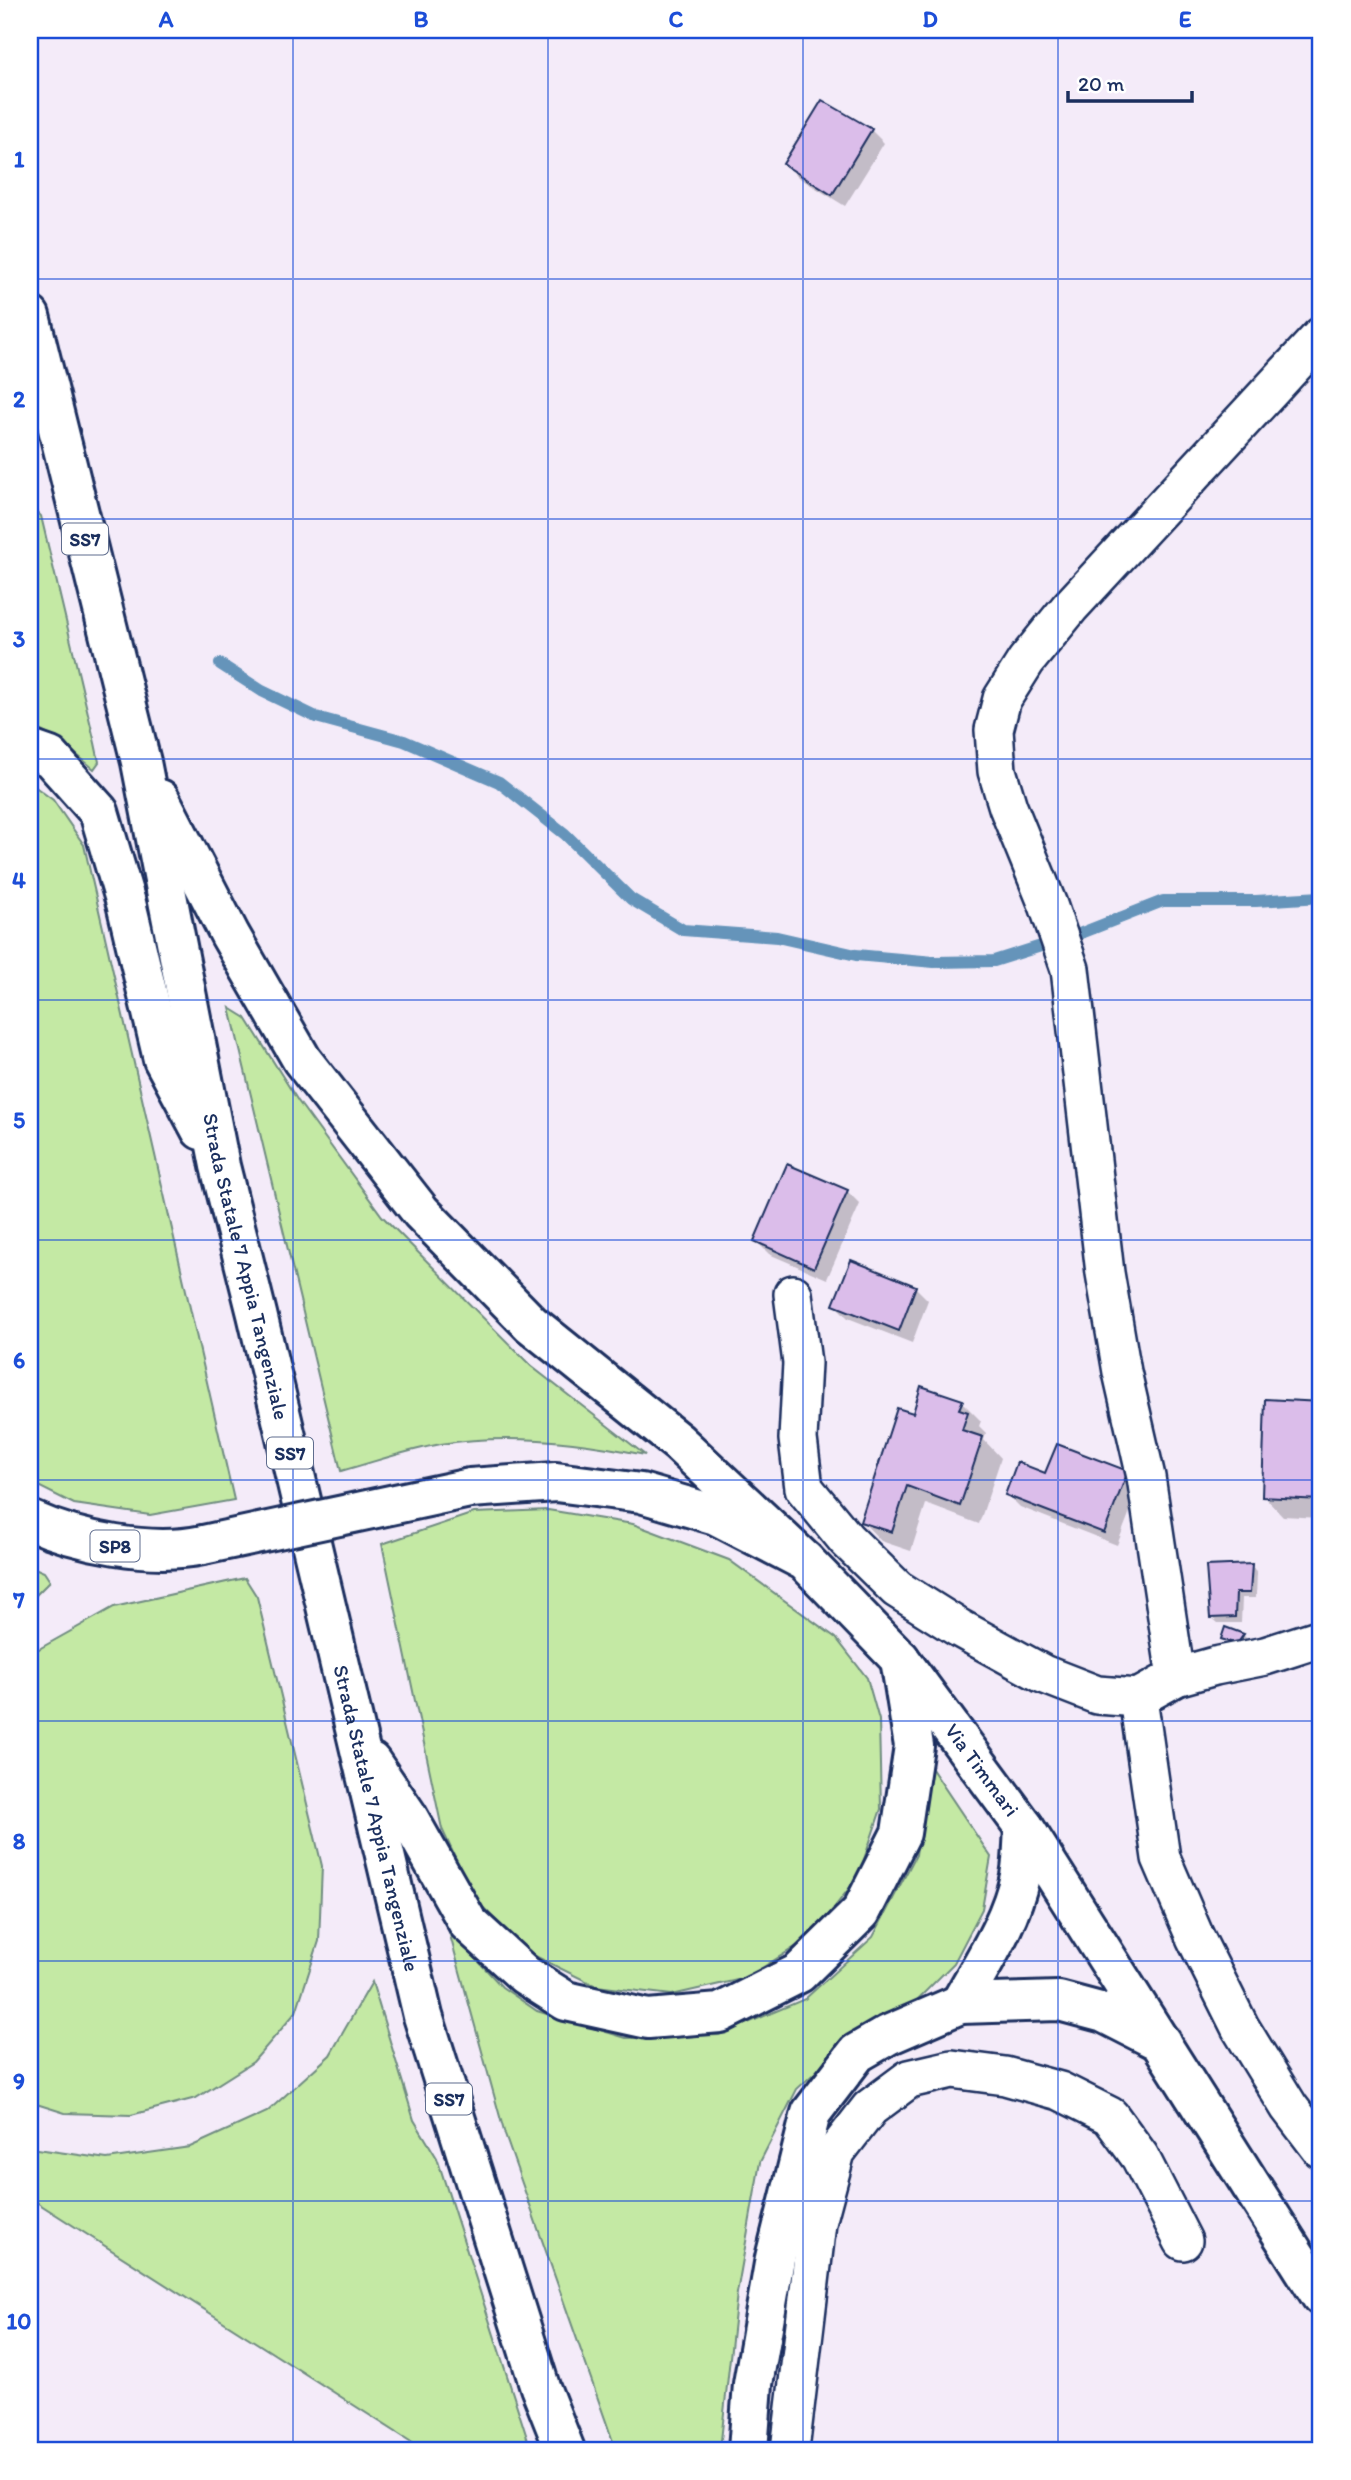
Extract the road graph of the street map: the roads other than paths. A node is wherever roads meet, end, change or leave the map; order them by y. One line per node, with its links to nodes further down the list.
1 (30, 316): 4 (main road, Strada Statale 7 Appia Tangenziale / SS7)
2 (1321, 337): 11 (street)
3 (30, 750): 5 (main road)
4 (141, 762): 5 (main road, Strada Statale 7 Appia Tangenziale / SS7); 8 (main road)
5 (220, 1166): 13 (main road, Strada Statale 7 Appia Tangenziale / SS7)
6 (793, 1294): 12 (street)
7 (30, 1520): 8 (main road, Via Timmari / SP8, bridge)
8 (805, 1561): 10 (main road, Via Timmari)
9 (1321, 1639): 11 (street)
10 (900, 1660): 13 (main road); 14 (main road, Via Timmari)
11 (1176, 1677): 12 (street)
12 (1138, 1698): 17 (street)
13 (357, 1740): 20 (main road, Strada Statale 7 Appia Tangenziale / SS7)
14 (1024, 1827): 15 (main road); 16 (main road, Via Timmari)
15 (960, 2004): 16 (main road); 21 (main road)
16 (1161, 2042): 19 (main road, Via Timmari)
17 (1321, 2149)
18 (1183, 2241): 22 (street)
19 (1321, 2296)
20 (565, 2450)
21 (748, 2450)
22 (790, 2450)

